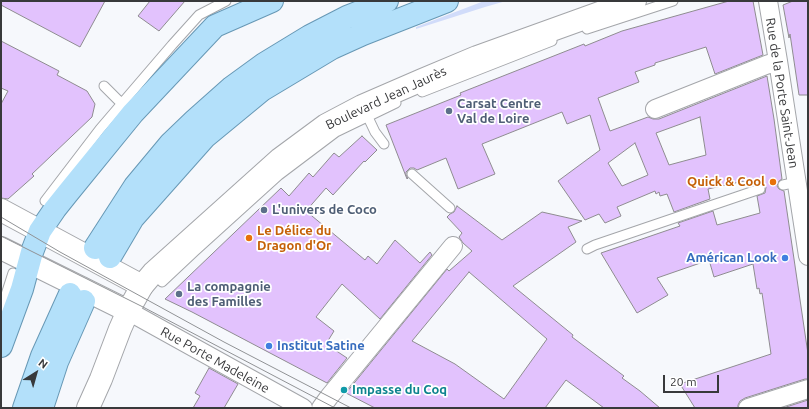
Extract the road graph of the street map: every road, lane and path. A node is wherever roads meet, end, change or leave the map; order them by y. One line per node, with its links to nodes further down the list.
1 (226, 1): 16 (lane)
2 (248, 1): 9 (main road)
3 (272, 1): 9 (main road)
4 (387, 1): 5 (main road)
5 (447, 1)
6 (635, 1): 18 (main road, Boulevard Jean Jaurès)
7 (673, 1): 10 (lane)
8 (768, 1): 12 (street, Rue de la Porte Saint-Jean)
9 (215, 26): 16 (main road)
10 (580, 31)
11 (559, 39): 14 (lane)
12 (778, 62): 17 (street); 29 (street, Rue de la Porte Saint-Jean)
13 (104, 86): 16 (lane)
14 (415, 94)
15 (404, 99): 18 (lane)
16 (128, 108): 22 (lane); 25 (main road)
17 (655, 109)
18 (365, 112): 19 (lane); 31 (main road, Boulevard Jean Jaurès)
19 (384, 144)
20 (412, 174): 23 (lane)
21 (760, 189): 28 (lane)
22 (44, 201)
23 (450, 208)
24 (1, 210): 25 (main road)
25 (40, 232): 30 (main road); 31 (main road)
26 (453, 246): 42 (street)
27 (1, 248): 30 (main road)
28 (587, 250)
29 (808, 256)
30 (21, 268): 32 (lane); 33 (main road); 34 (main road)
31 (152, 284): 33 (main road, Boulevard Jean Jaurès)
32 (1, 310)
33 (128, 311): 35 (main road, Boulevard Jean Jaurès); 41 (street, Rue Porte Madeleine)
34 (1, 346)
35 (101, 379): 39 (main road, Boulevard Jean Jaurès); 40 (main road, Boulevard Jean Jaurès)
36 (808, 389): 43 (street)
37 (24, 408): 38 (main road)
38 (42, 408)
39 (88, 408)
40 (95, 408)
41 (303, 408)
42 (321, 408)
43 (748, 408)

